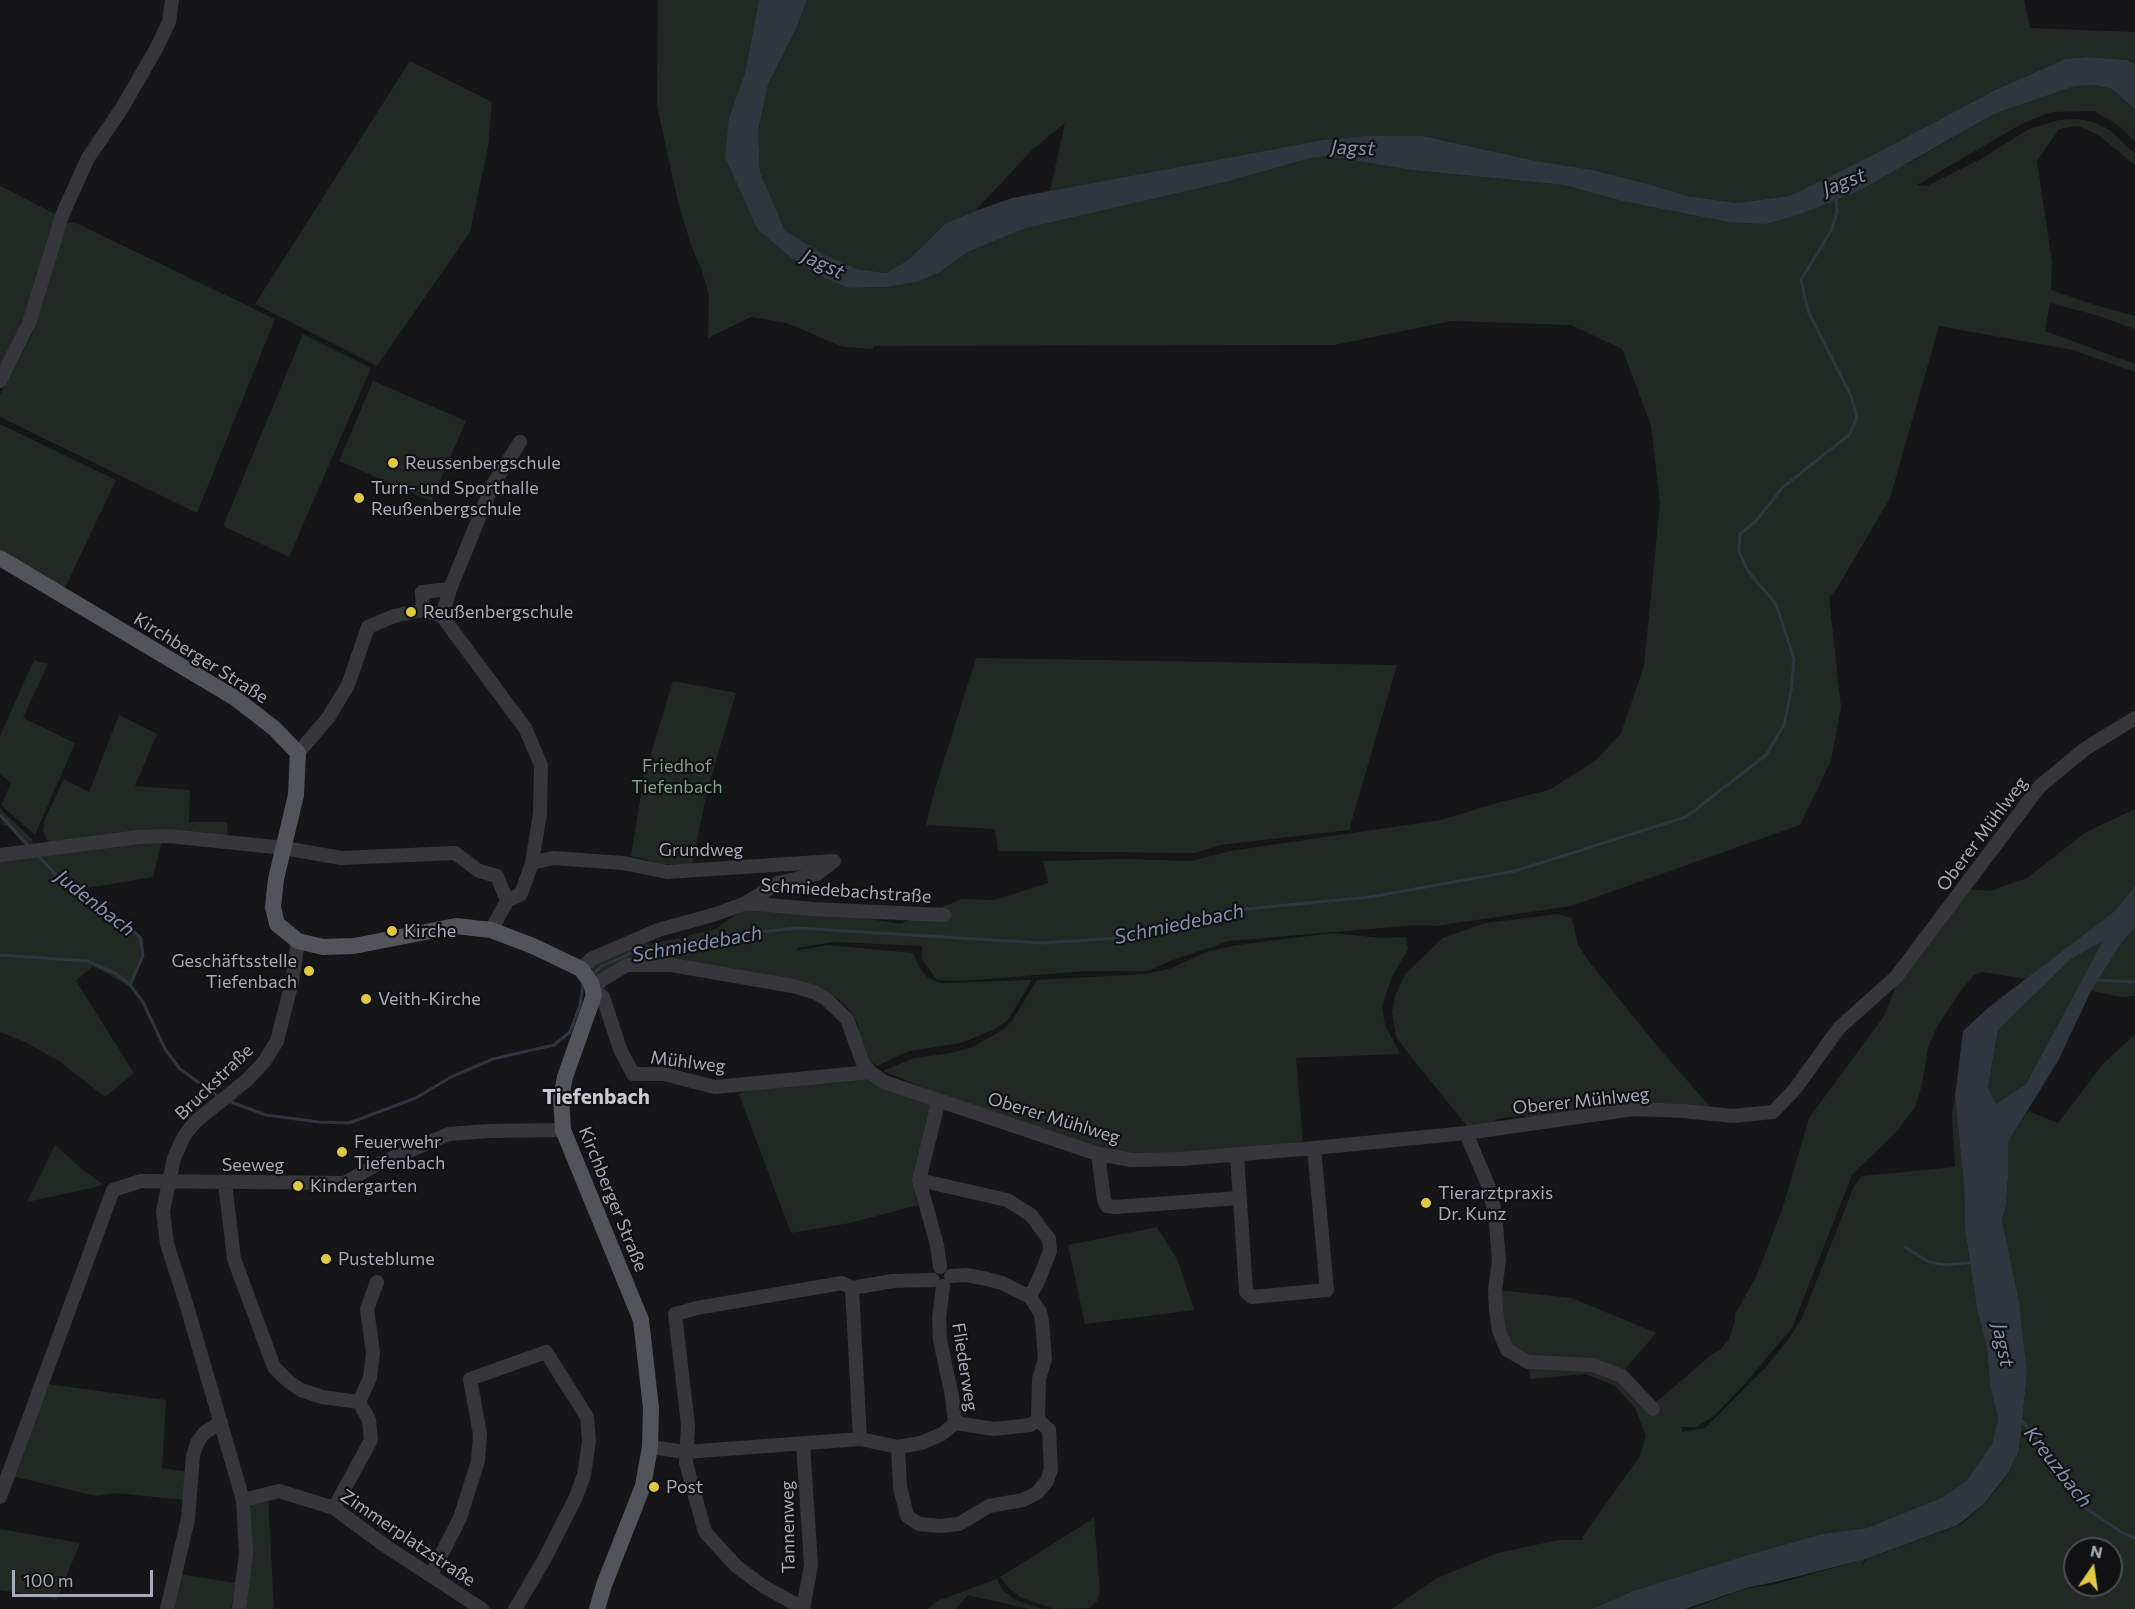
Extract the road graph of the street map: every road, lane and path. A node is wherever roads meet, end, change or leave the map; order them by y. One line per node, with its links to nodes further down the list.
1 (172, 0): 2 (street)
2 (0, 381)
3 (520, 442): 5 (street)
4 (0, 558): 9 (main road, Kirchberger Straße)
5 (450, 589): 6 (street); 7 (street)
6 (423, 610): 7 (street); 9 (street)
7 (442, 616): 13 (street)
8 (2135, 718): 23 (street, Oberer Mühlweg)
9 (298, 753): 10 (main road)
10 (284, 848): 11 (street); 14 (street); 18 (main road)
11 (0, 855)
12 (834, 861): 13 (street, Grundweg); 15 (street, Schmiedebachstraße)
13 (532, 863): 14 (street)
14 (507, 901): 17 (street)
15 (746, 903): 16 (street, Schmiedebachstraße); 19 (street, Schmiedebachstraße)
16 (944, 915)
17 (491, 930): 18 (main road); 19 (main road)
18 (298, 941): 28 (street, Bruckstraße)
19 (588, 978): 20 (street); 20 (street, Mühlweg); 22 (main road, Kirchberger Straße)
20 (870, 1072): 21 (street, Oberer Mühlweg)
21 (939, 1100): 25 (street, Oberer Mühlweg); 27 (street, Fliederweg)
22 (563, 1130): 29 (street, Seeweg); 42 (main road, Kirchberger Straße)
23 (1466, 1133): 24 (street, Oberer Mühlweg); 36 (street)
24 (1314, 1148): 26 (street, Oberer Mühlweg); 30 (street)
25 (1098, 1154): 26 (street, Oberer Mühlweg); 30 (street)
26 (1237, 1155): 30 (street)
27 (919, 1180): 31 (street, Fliederweg); 34 (street)
28 (169, 1181): 29 (street, Seeweg); 38 (street, Bruckstraße); 45 (street, Seeweg)
29 (225, 1184): 35 (street)
30 (1239, 1198)
31 (942, 1277): 33 (street); 34 (street); 39 (street, Fliederweg)
32 (377, 1282): 35 (street)
33 (852, 1288): 40 (street); 44 (street)
34 (1030, 1296): 37 (street)
35 (359, 1402): 47 (street)
36 (1653, 1409)
37 (1038, 1420): 39 (street); 43 (street)
38 (221, 1422): 46 (street, Bruckstraße); 49 (street)
39 (955, 1423): 43 (street, Fliederweg)
40 (860, 1439): 41 (street, Fliederweg); 43 (street, Fliederweg)
41 (803, 1444): 44 (street, Fliederweg); 54 (street, Tannenweg)
42 (650, 1447): 44 (street, Fliederweg); 53 (main road, Kirchberger Straße)
43 (898, 1447)
44 (687, 1452): 54 (street)
45 (0, 1497)
46 (243, 1500): 47 (street, Zimmerplatzstraße); 50 (street, Bruckstraße)
47 (334, 1508): 48 (street, Zimmerplatzstraße)
48 (431, 1575): 51 (street, Zimmerplatzstraße); 52 (street)
49 (167, 1609)
50 (239, 1609)
51 (482, 1609)
52 (515, 1609)
53 (597, 1609)
54 (803, 1609)

